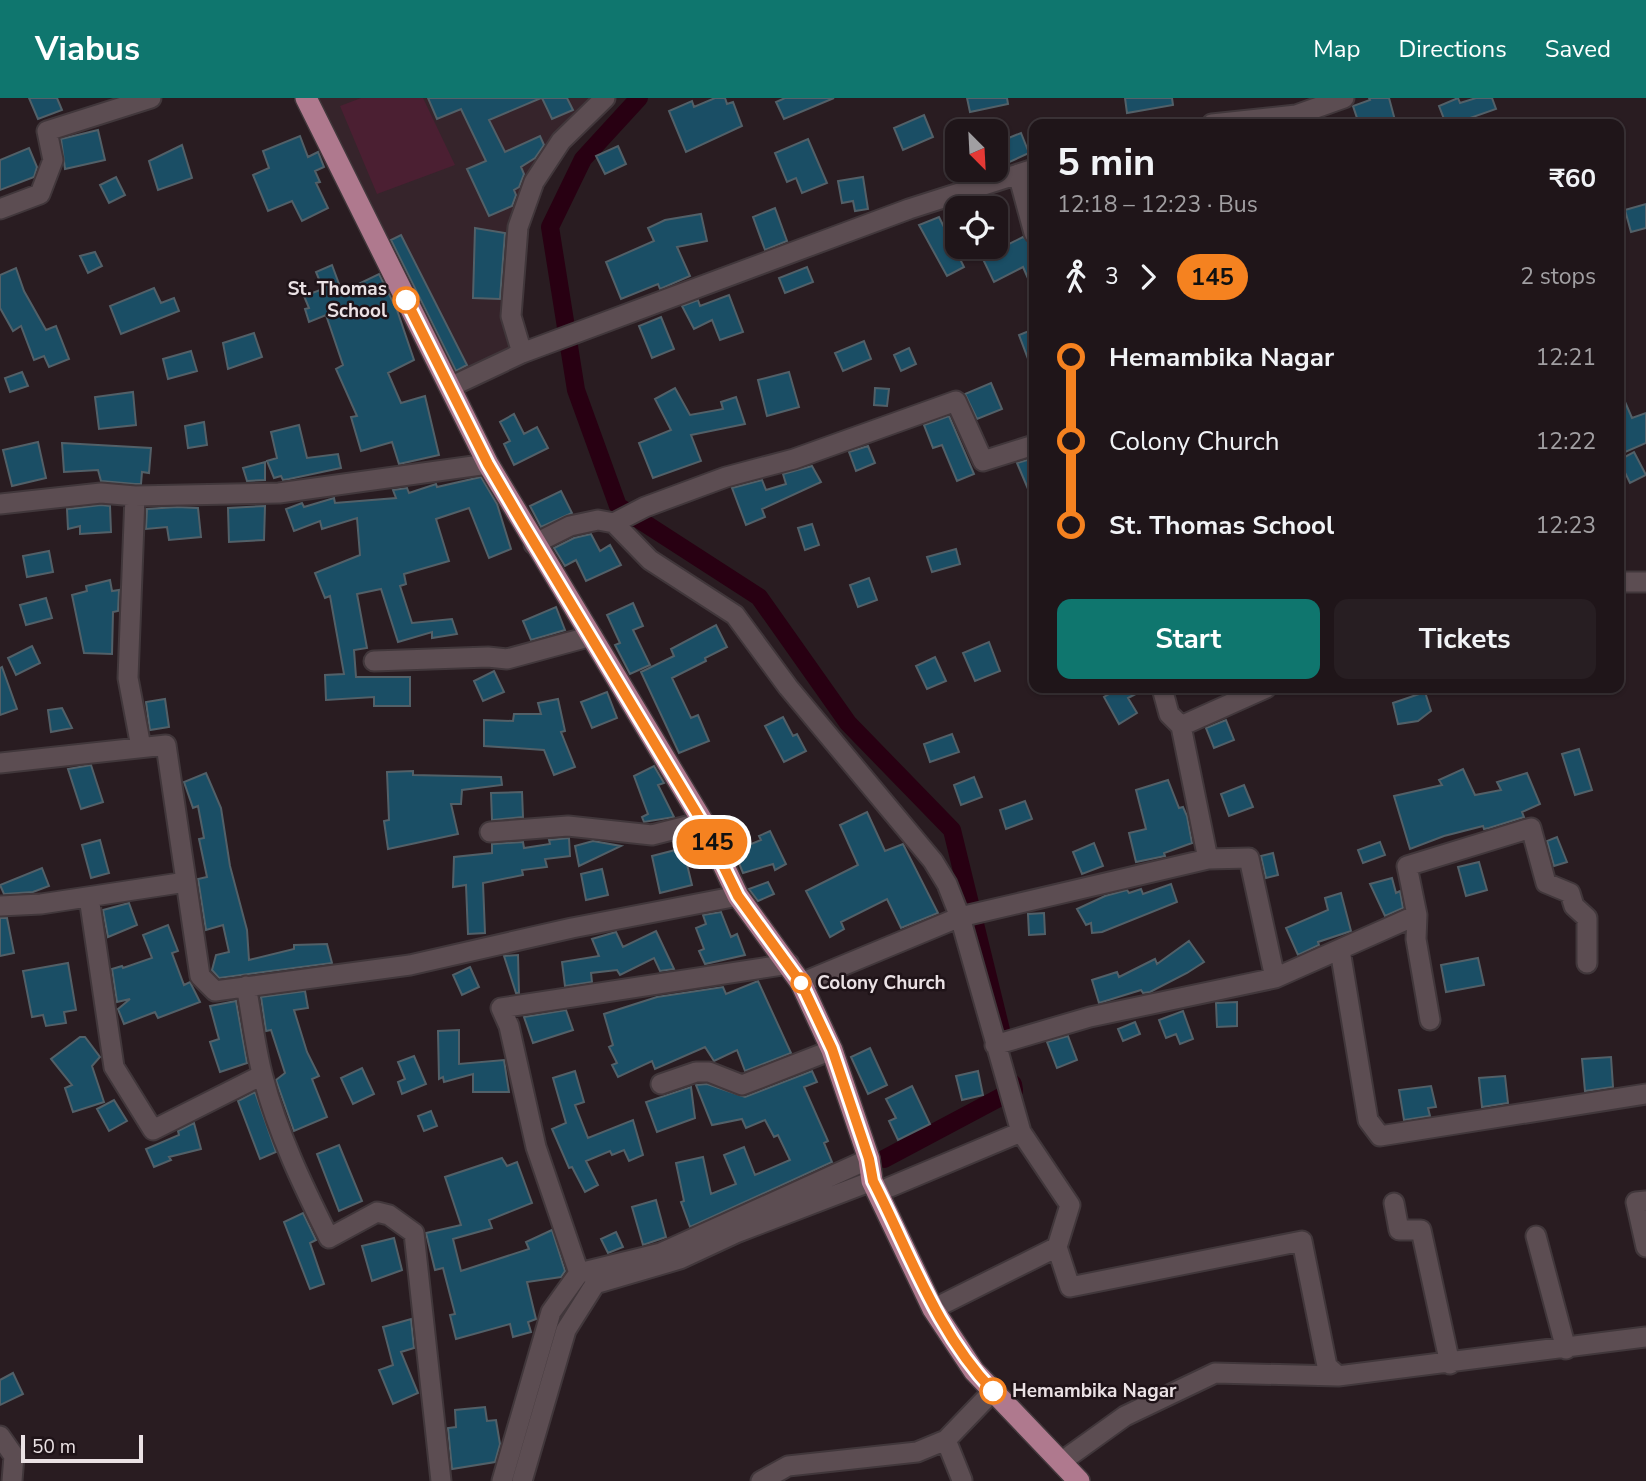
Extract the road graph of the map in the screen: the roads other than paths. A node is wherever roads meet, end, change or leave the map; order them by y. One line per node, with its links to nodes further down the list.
1 (151, 98): 8 (street)
2 (306, 98): 10 (main road)
3 (605, 98): 9 (street)
4 (1344, 98): 5 (street)
5 (1300, 119)
6 (1026, 172): 7 (street); 9 (street)
7 (1029, 195)
8 (0, 209)
9 (522, 353): 10 (street)
10 (450, 387): 12 (main road)
11 (1029, 446): 15 (street)
12 (488, 464): 13 (street); 16 (main road)
13 (135, 496): 14 (street); 24 (street)
14 (0, 504)
15 (614, 523): 16 (street); 34 (street)
16 (534, 544): 19 (main road)
17 (1624, 578): 18 (street)
18 (1646, 582)
19 (592, 636): 20 (street); 26 (main road)
20 (374, 661)
21 (1163, 693): 23 (street)
22 (1255, 693): 23 (street)
23 (1181, 726): 28 (street)
24 (141, 747): 25 (street); 29 (street)
25 (0, 763)
26 (702, 822): 27 (street); 30 (main road)
27 (490, 832)
28 (1208, 859): 34 (street); 38 (street)
29 (186, 883): 31 (street); 40 (street)
30 (738, 896): 37 (main road); 40 (street)
31 (89, 897): 32 (street); 44 (street)
32 (0, 906)
33 (1417, 915): 35 (street); 36 (street); 41 (street)
34 (960, 917): 39 (street); 43 (street)
35 (1340, 950): 38 (street); 46 (street)
36 (1587, 963)
37 (789, 964): 39 (main road); 55 (street)
38 (1275, 978): 43 (street)
39 (801, 983): 42 (main road)
40 (246, 986): 44 (street)
41 (1430, 1020)
42 (832, 1049): 45 (street); 48 (main road)
43 (997, 1052): 47 (street)
44 (262, 1075): 66 (street)
45 (661, 1084)
46 (1646, 1094)
47 (1020, 1130): 49 (street); 53 (street)
48 (869, 1159): 49 (main road); 55 (street)
49 (875, 1186): 56 (main road); 68 (street)
50 (1646, 1201): 54 (street)
51 (1394, 1203): 59 (street)
52 (1536, 1236): 58 (street)
53 (1057, 1247): 56 (street); 60 (street)
54 (1646, 1247)
55 (579, 1273): 67 (street)
56 (933, 1310): 61 (main road)
57 (1646, 1337): 58 (street)
58 (1566, 1349): 59 (street)
59 (1450, 1364): 60 (street)
60 (1338, 1376): 64 (street)
61 (993, 1391): 63 (street); 64 (main road)
62 (0, 1436): 65 (street)
63 (946, 1440): 69 (street); 70 (street)
64 (1061, 1462): 71 (main road)
65 (12, 1481)
66 (441, 1481)
67 (502, 1481)
68 (522, 1481)
69 (761, 1481)
70 (962, 1481)
71 (1079, 1481)

